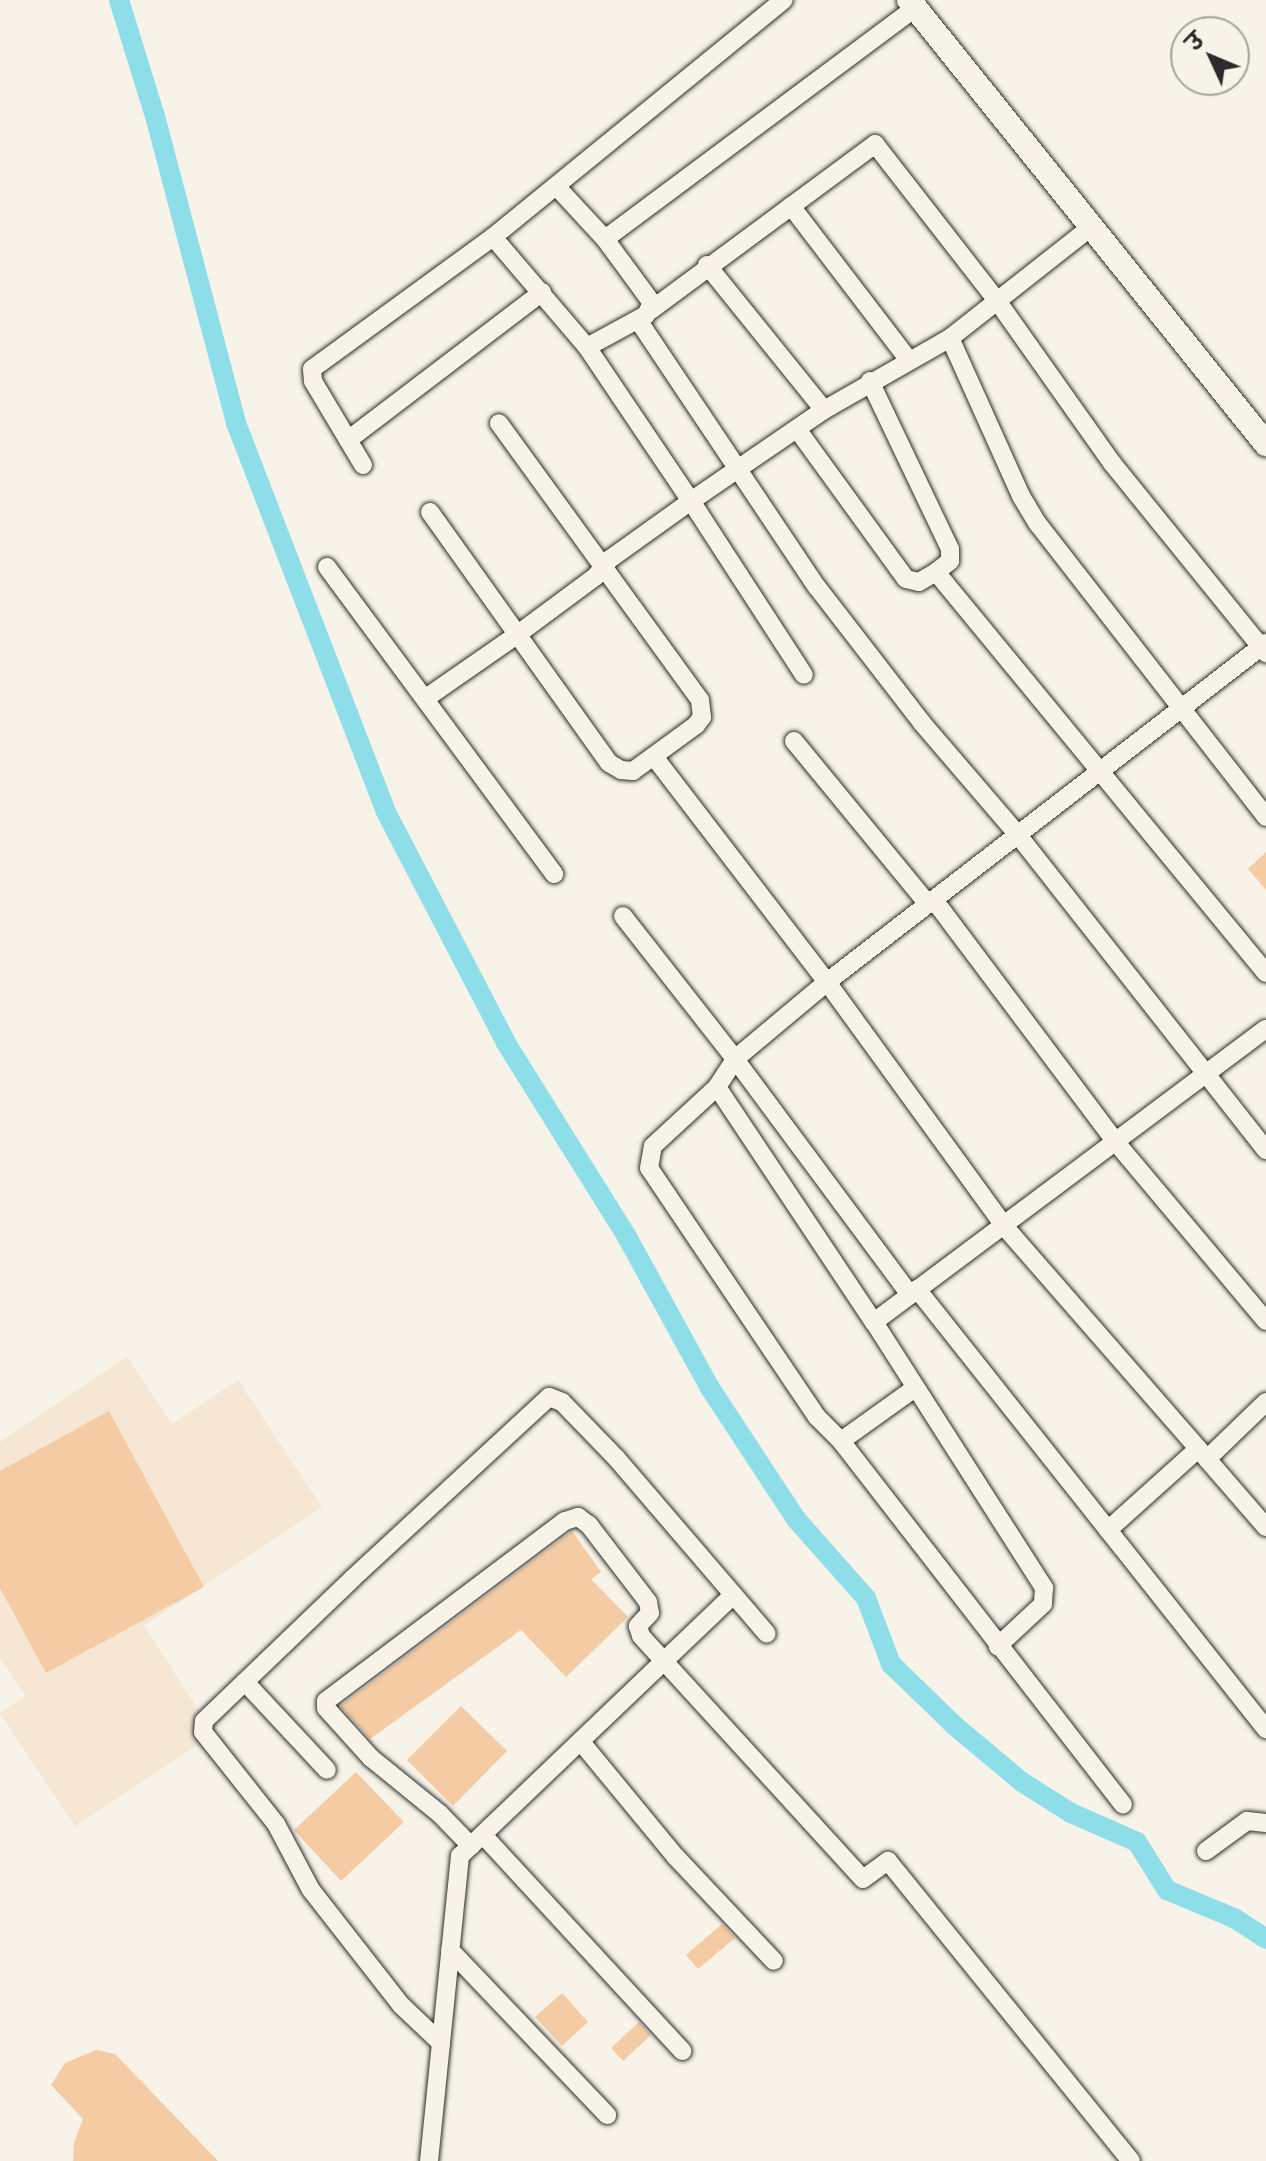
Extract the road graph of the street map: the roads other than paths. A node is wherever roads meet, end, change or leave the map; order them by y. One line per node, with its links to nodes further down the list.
1 (784, 0): 3 (street)
2 (912, 4): 5 (street); 7 (street)
3 (556, 186): 6 (street); 7 (street)
4 (791, 206): 8 (street); 10 (street); 14 (street)
5 (1091, 227): 10 (street); 20 (street)
6 (493, 237): 9 (street); 19 (street)
7 (605, 239): 11 (street)
8 (707, 265): 11 (street); 16 (street)
9 (542, 292): 13 (street); 19 (street)
10 (998, 302): 12 (street); 29 (street)
11 (644, 315): 13 (street); 22 (street)
12 (950, 338): 14 (street); 32 (street)
13 (587, 347): 23 (street)
14 (908, 359): 15 (street)
15 (870, 381): 16 (street); 27 (street)
16 (824, 410): 18 (street)
17 (499, 423): 25 (street)
18 (797, 429): 22 (street); 27 (street)
19 (348, 440): 21 (street)
20 (1266, 444)
21 (363, 465)
22 (737, 472): 23 (street); 37 (street)
23 (691, 501): 25 (street); 30 (street)
24 (430, 512): 28 (street)
25 (603, 566): 28 (street); 34 (street)
26 (327, 567): 31 (street)
27 (936, 572): 35 (street)
28 (518, 634): 31 (street); 34 (street)
29 (1264, 648): 32 (street)
30 (804, 675)
31 (426, 698): 38 (street)
32 (1180, 709): 35 (street); 36 (street)
33 (794, 741): 39 (street)
34 (655, 758): 42 (street)
35 (1099, 773): 37 (street); 41 (street)
36 (1266, 817)
37 (1018, 835): 39 (street); 45 (street)
38 (554, 874)
39 (931, 902): 42 (street); 47 (street)
40 (623, 916): 44 (street)
41 (1266, 973)
42 (827, 982): 44 (street); 49 (street)
43 (1266, 1029): 45 (street)
44 (735, 1059): 46 (street); 50 (street)
45 (1206, 1074): 47 (street); 48 (street)
46 (717, 1087): 52 (street); 55 (street)
47 (1114, 1140): 49 (street); 51 (street)
48 (1266, 1150)
49 (1004, 1226): 50 (street); 56 (street)
50 (914, 1292): 52 (street); 58 (street)
51 (1266, 1321)
52 (874, 1322): 53 (street)
53 (915, 1388): 55 (street); 61 (street)
54 (1266, 1402): 56 (street)
55 (841, 1441): 61 (street)
56 (1202, 1454): 57 (street); 58 (street)
57 (1266, 1527)
58 (1108, 1530): 64 (street)
59 (733, 1595): 60 (street); 62 (street); 63 (street)
60 (767, 1634)
61 (998, 1646): 67 (street)
62 (667, 1661): 65 (street); 69 (street); 77 (street)
63 (245, 1682): 66 (street); 73 (street)
64 (1266, 1729)
65 (581, 1742): 69 (street); 72 (street)
66 (327, 1770)
67 (1123, 1804)
68 (1266, 1823): 70 (street)
69 (477, 1840): 71 (street); 74 (street)
70 (1206, 1851)
71 (450, 1950): 73 (street); 75 (street)
72 (774, 1961)
73 (441, 2043): 76 (street)
74 (682, 2051)
75 (607, 2115)
76 (429, 2161)
77 (1131, 2161)

